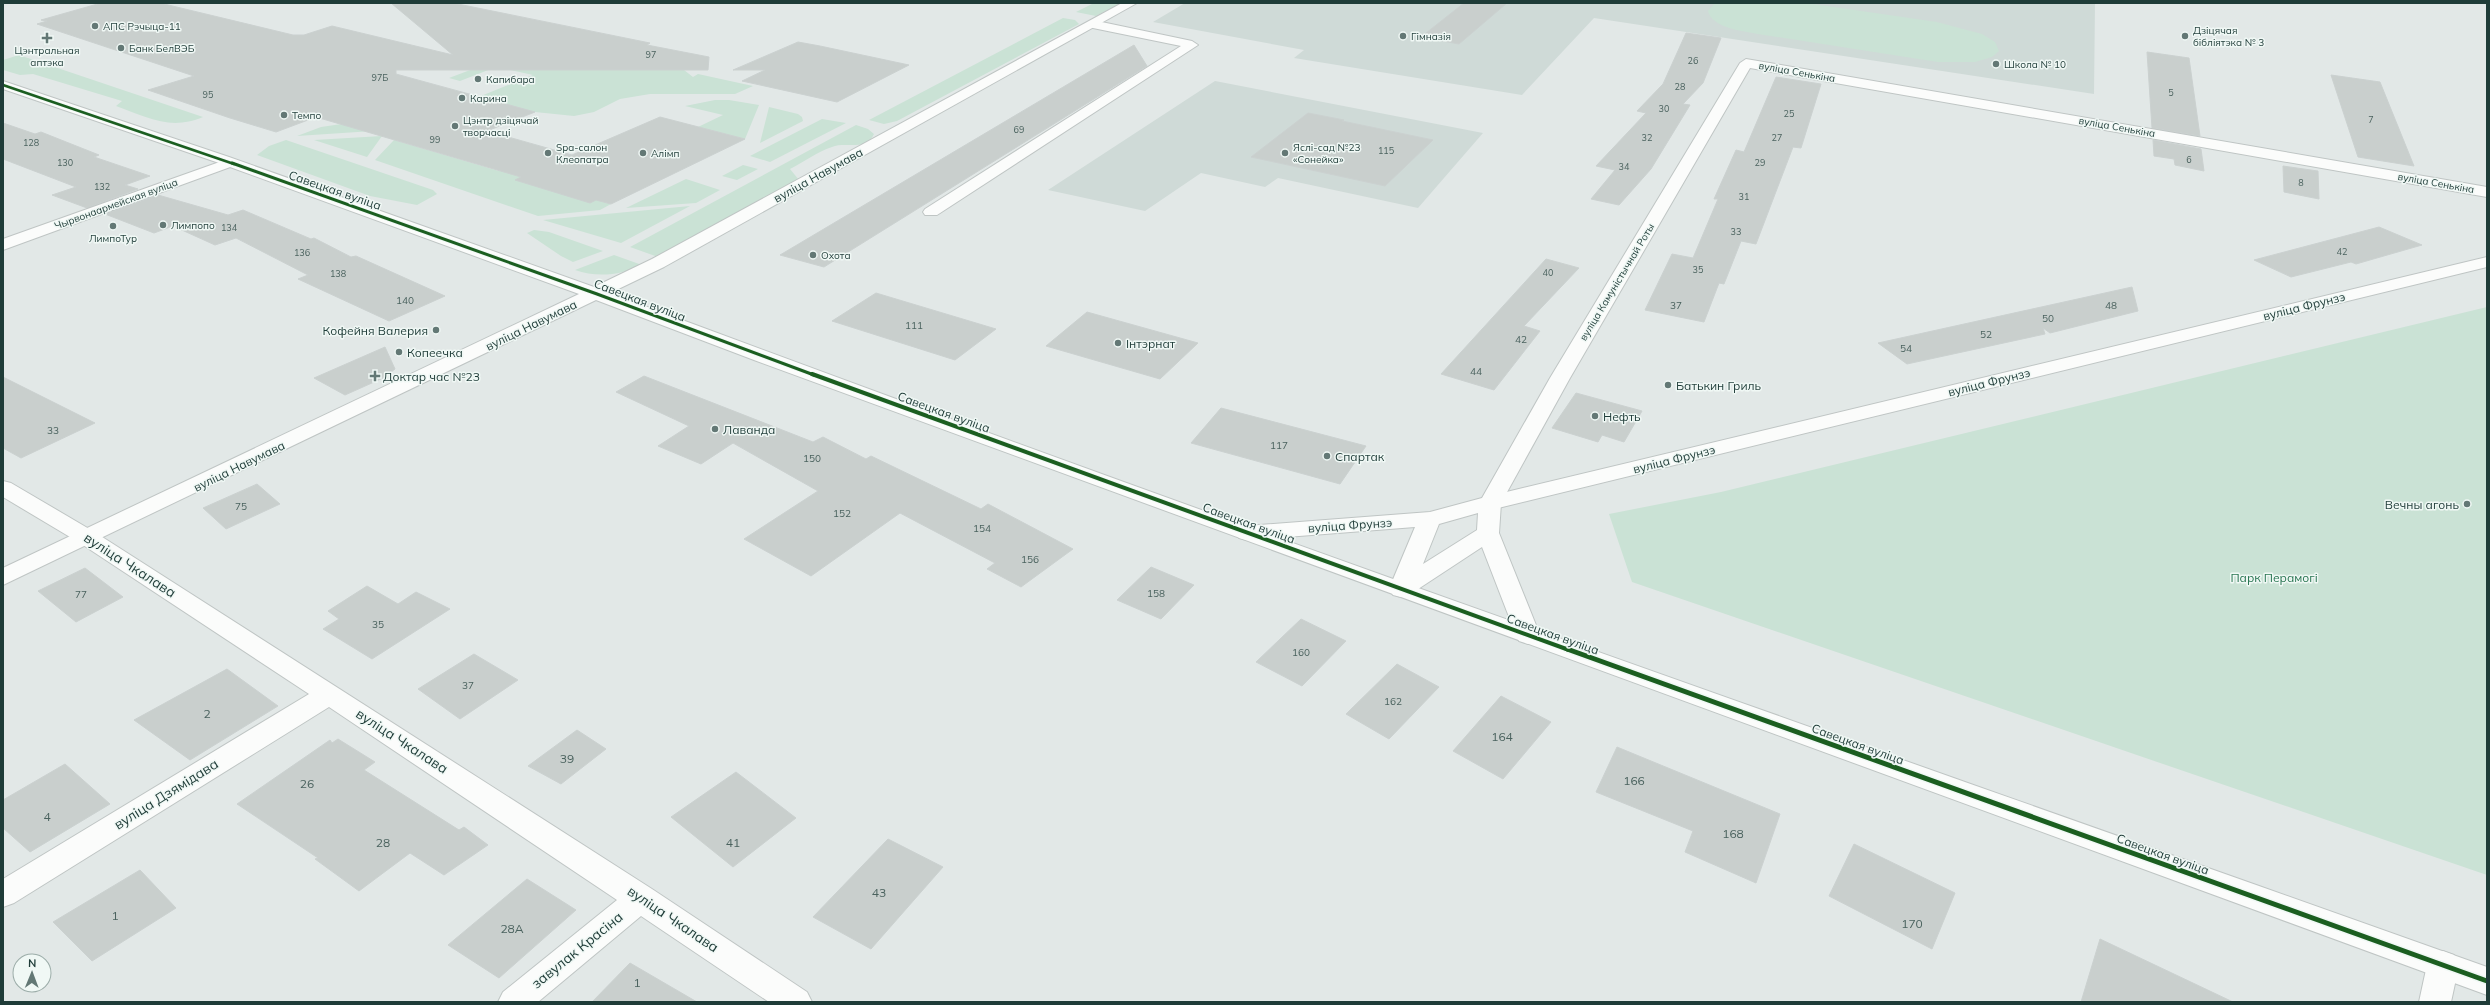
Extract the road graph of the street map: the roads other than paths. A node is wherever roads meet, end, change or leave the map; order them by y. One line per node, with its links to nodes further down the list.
1 (1131, 3): 2 (street, вуліца Навумава)
2 (1092, 24): 7 (street); 10 (street, вуліца Навумава)
3 (1746, 63): 6 (street, вуліца Сенькіна); 12 (street, вуліца Камуністычнай Роты)
4 (3, 85): 5 (street, Савецкая вуліца)
5 (228, 163): 8 (street, Чырвонаармейская вуліца); 10 (street, Савецкая вуліца)
6 (2487, 192)
7 (931, 212)
8 (3, 245)
9 (2487, 262): 12 (street, вуліца Фрунзэ)
10 (597, 294): 14 (street, Савецкая вуліца); 16 (street, вуліца Навумава)
11 (3, 488): 16 (street, вуліца Чкалава)
12 (1490, 503): 13 (street, вуліца Фрунзэ); 15 (street)
13 (1430, 519): 14 (street, вуліца Фрунзэ); 18 (street)
14 (1247, 533): 18 (street, Савецкая вуліца)
15 (1488, 533): 18 (street); 19 (street)
16 (88, 538): 17 (street, вуліца Навумава); 20 (street, вуліца Чкалава)
17 (3, 577)
18 (1401, 589): 19 (street, Савецкая вуліца)
19 (1528, 635): 23 (street, Савецкая вуліца)
20 (329, 694): 21 (street, вуліца Дзямідава); 22 (street, вуліца Чкалава)
21 (3, 894)
22 (641, 898): 25 (street, завулак Красіна); 26 (street, вуліца Чкалава)
23 (2443, 965): 24 (street, Савецкая вуліца); 27 (street)
24 (2487, 981)
25 (514, 1002)
26 (796, 1002)
27 (2435, 1002)

